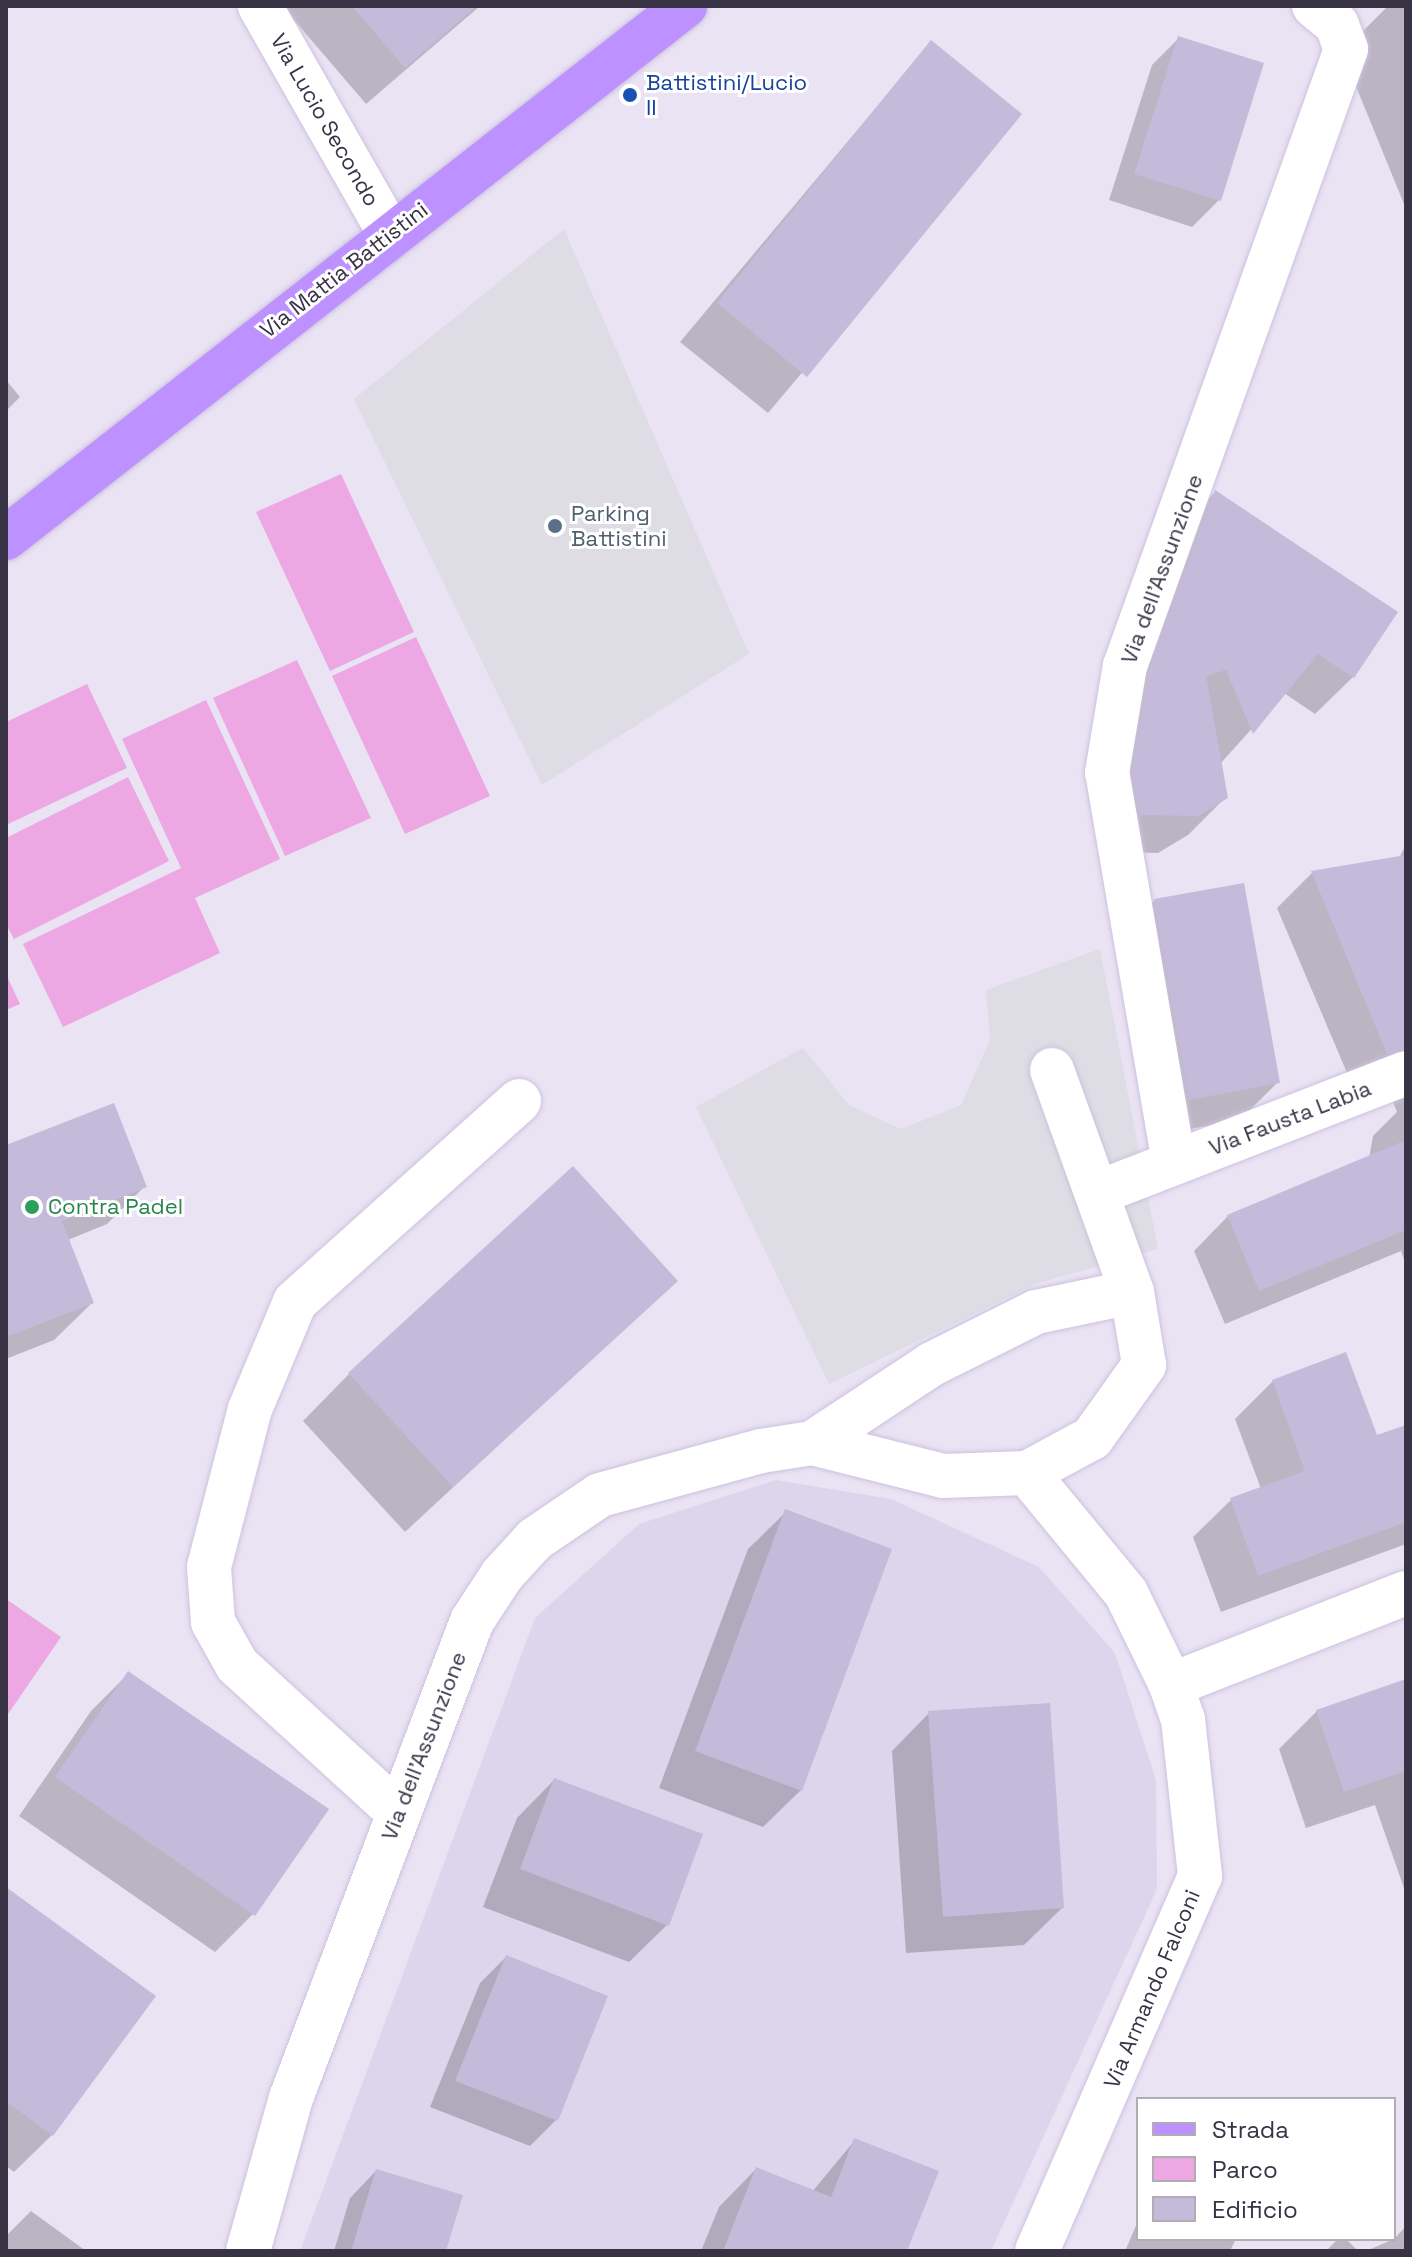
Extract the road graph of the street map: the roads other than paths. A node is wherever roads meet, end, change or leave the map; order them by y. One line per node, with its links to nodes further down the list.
1 (260, 6): 4 (street, Via Lucio Secondo)
2 (685, 6): 4 (main road, Via Mattia Battistini)
3 (1314, 6): 9 (street, Via dell'Assunzione)
4 (390, 234): 5 (main road, Via Mattia Battistini)
5 (6, 538)
6 (1052, 1070): 10 (street, Via dell'Assunzione)
7 (1406, 1073): 9 (street, Via Fausta Labia)
8 (519, 1101): 16 (street)
9 (1174, 1163): 10 (street, Via Fausta Labia)
10 (1097, 1193): 11 (street, Via dell'Assunzione)
11 (1132, 1292): 12 (street, Via dell'Assunzione); 13 (street, Via dell'Assunzione)
12 (812, 1443): 13 (street, Via dell'Assunzione); 16 (street, Via dell'Assunzione)
13 (1027, 1473): 15 (street, Via Armando Falconi)
14 (1406, 1593): 15 (street)
15 (1171, 1685): 18 (street, Via Armando Falconi)
16 (399, 1813): 17 (street, Via dell'Assunzione)
17 (248, 2251)
18 (1037, 2251)

